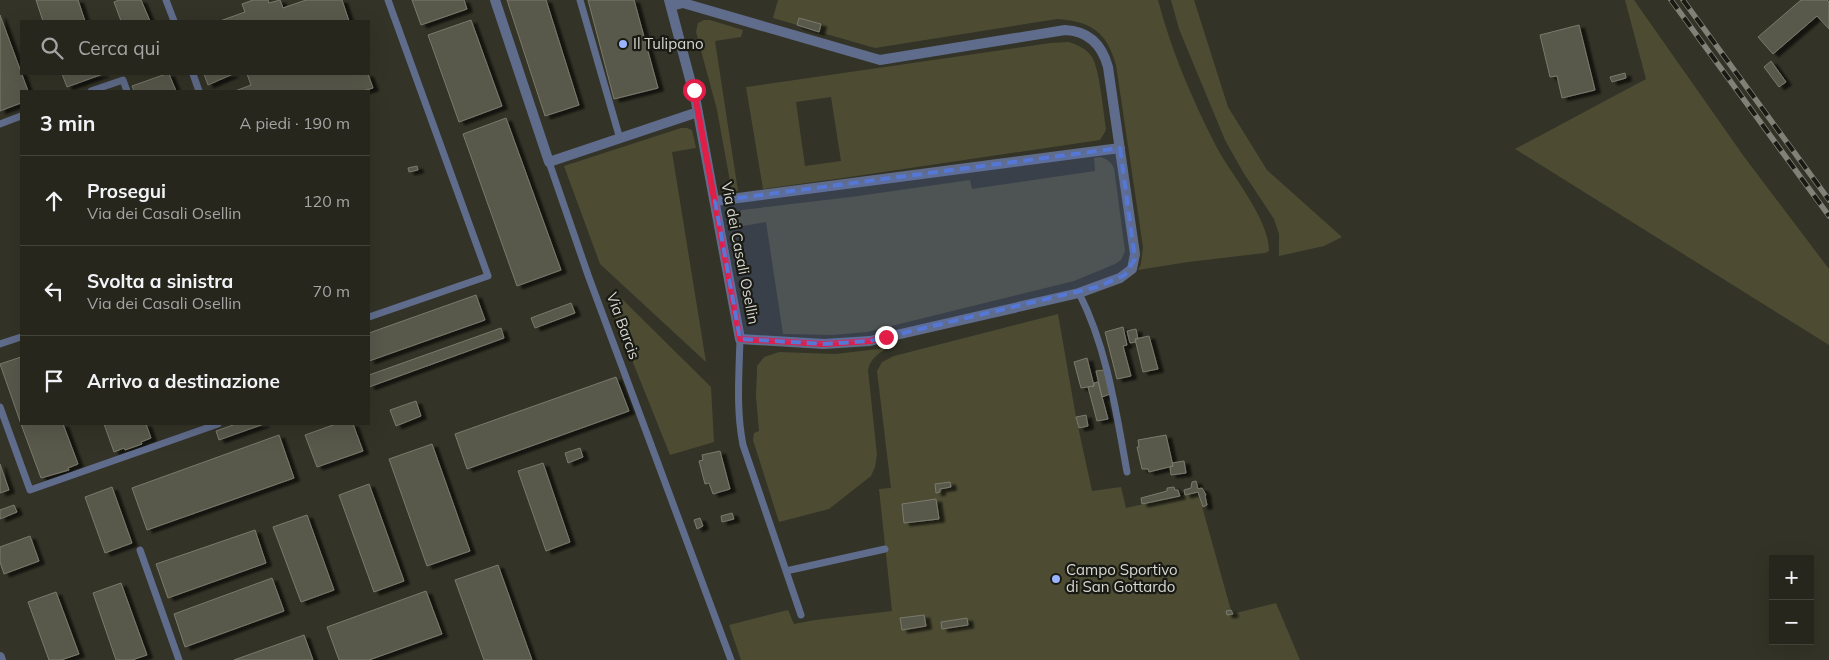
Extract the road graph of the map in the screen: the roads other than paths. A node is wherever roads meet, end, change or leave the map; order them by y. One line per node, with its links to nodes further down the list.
1 (166, 0): 6 (lane)
2 (388, 0): 19 (lane)
3 (495, 0): 16 (street, Via Barcis)
4 (580, 0): 14 (lane)
5 (670, 3): 11 (street, Via dei Casali Osellin); 15 (street)
6 (174, 20)
7 (193, 75): 10 (lane)
8 (94, 90): 9 (lane)
9 (127, 90)
10 (199, 90)
11 (698, 112): 14 (street); 17 (street, Via dei Casali Osellin)
12 (20, 116): 13 (lane)
13 (0, 124)
14 (620, 139): 16 (street)
15 (1120, 148): 17 (street); 18 (street, Via dei Casali Osellin)
16 (549, 162): 31 (lane, Via Barcis)
17 (715, 202): 21 (street, Via dei Casali Osellin)
18 (1079, 293): 21 (street, Via dei Casali Osellin); 25 (lane)
19 (370, 317)
20 (20, 337): 22 (lane)
21 (740, 339): 28 (lane)
22 (0, 344)
23 (0, 407): 24 (lane)
24 (215, 425)
25 (1127, 472)
26 (885, 549): 28 (lane)
27 (140, 550): 30 (lane)
28 (786, 571): 29 (lane)
29 (801, 615)
30 (179, 660)
31 (731, 660)

